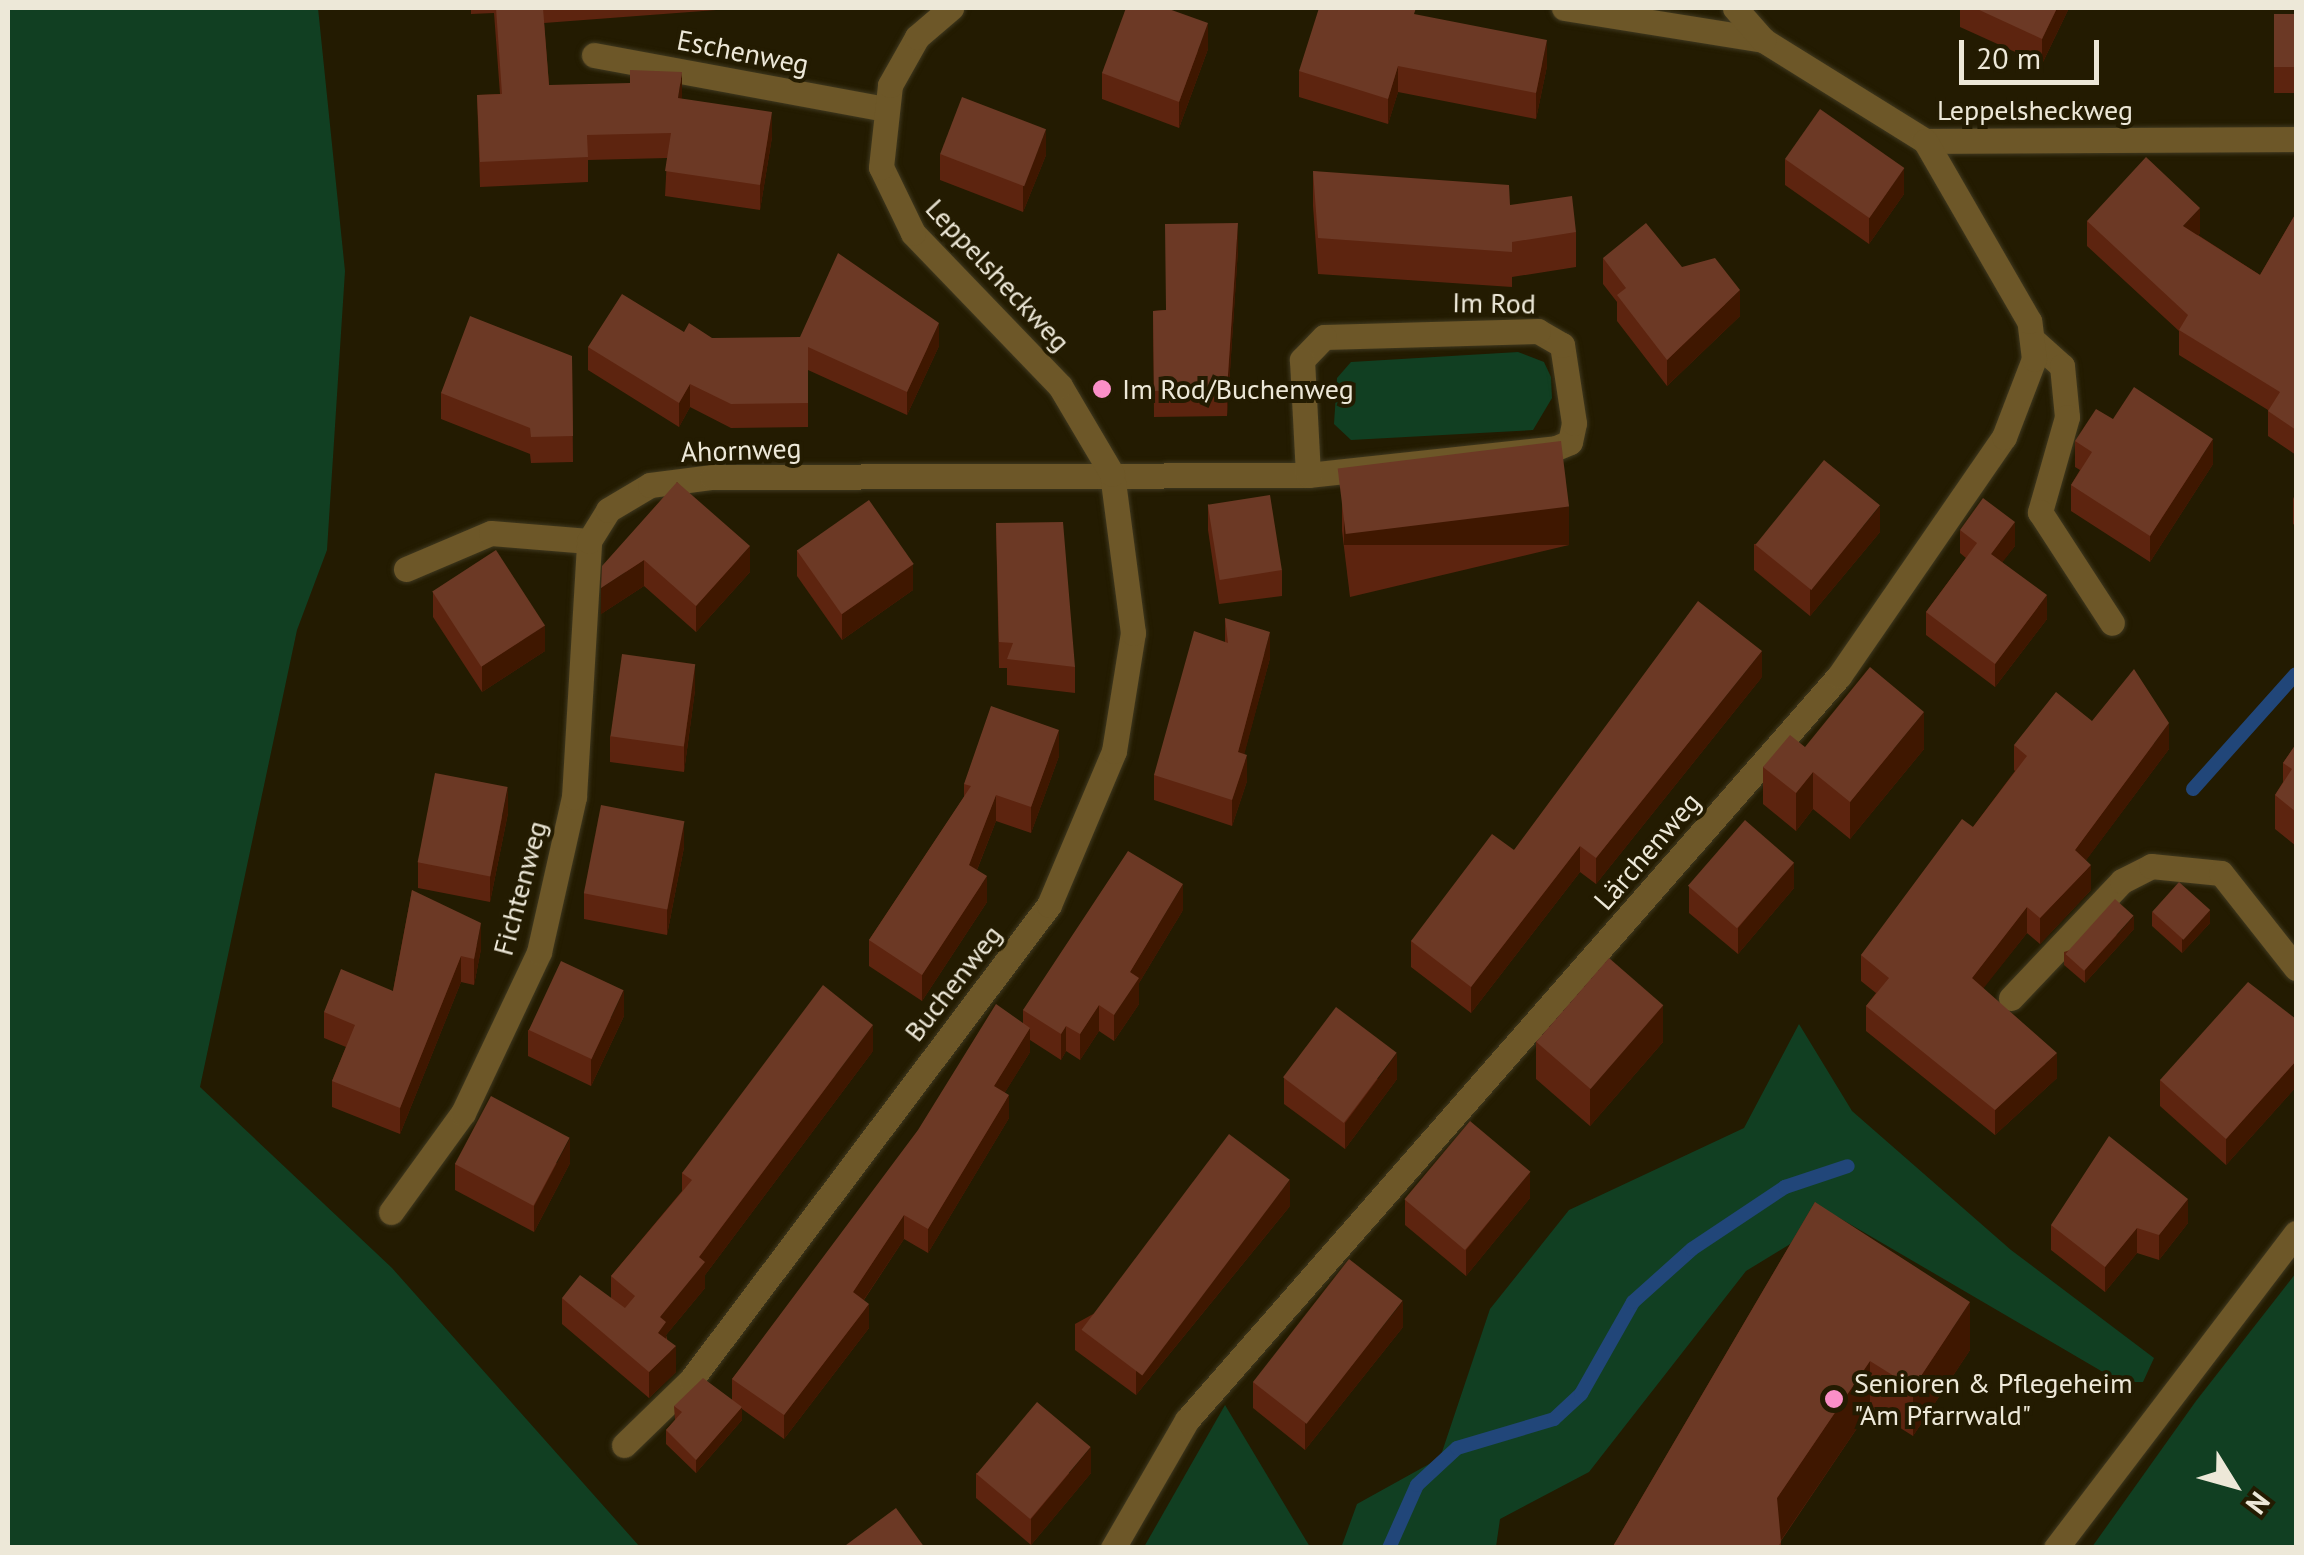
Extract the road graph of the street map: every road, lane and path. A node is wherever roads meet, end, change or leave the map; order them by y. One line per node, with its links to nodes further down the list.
1 (951, 8): 6 (street, Leppelsheckweg)
2 (1564, 8): 4 (street, Leppelsheckweg)
3 (1735, 8): 4 (street)
4 (1762, 40): 8 (street, Leppelsheckweg)
5 (594, 55): 6 (street, Eschenweg)
6 (881, 108): 10 (street, Leppelsheckweg)
7 (2296, 139): 8 (street, Leppelsheckweg)
8 (1924, 141): 9 (street)
9 (2033, 340): 14 (street); 20 (street, Lärchenweg)
10 (1112, 474): 11 (street, Im Rod); 12 (street, Ahornweg); 19 (street, Buchenweg)
11 (1308, 475): 11 (street, Im Rod)
12 (590, 541): 13 (street); 17 (street, Fichtenweg)
13 (406, 568)
14 (2112, 623)
15 (2296, 968): 16 (street)
16 (2011, 998)
17 (391, 1212)
18 (2296, 1233): 21 (street)
19 (624, 1445)
20 (1113, 1548)
21 (2056, 1548)

